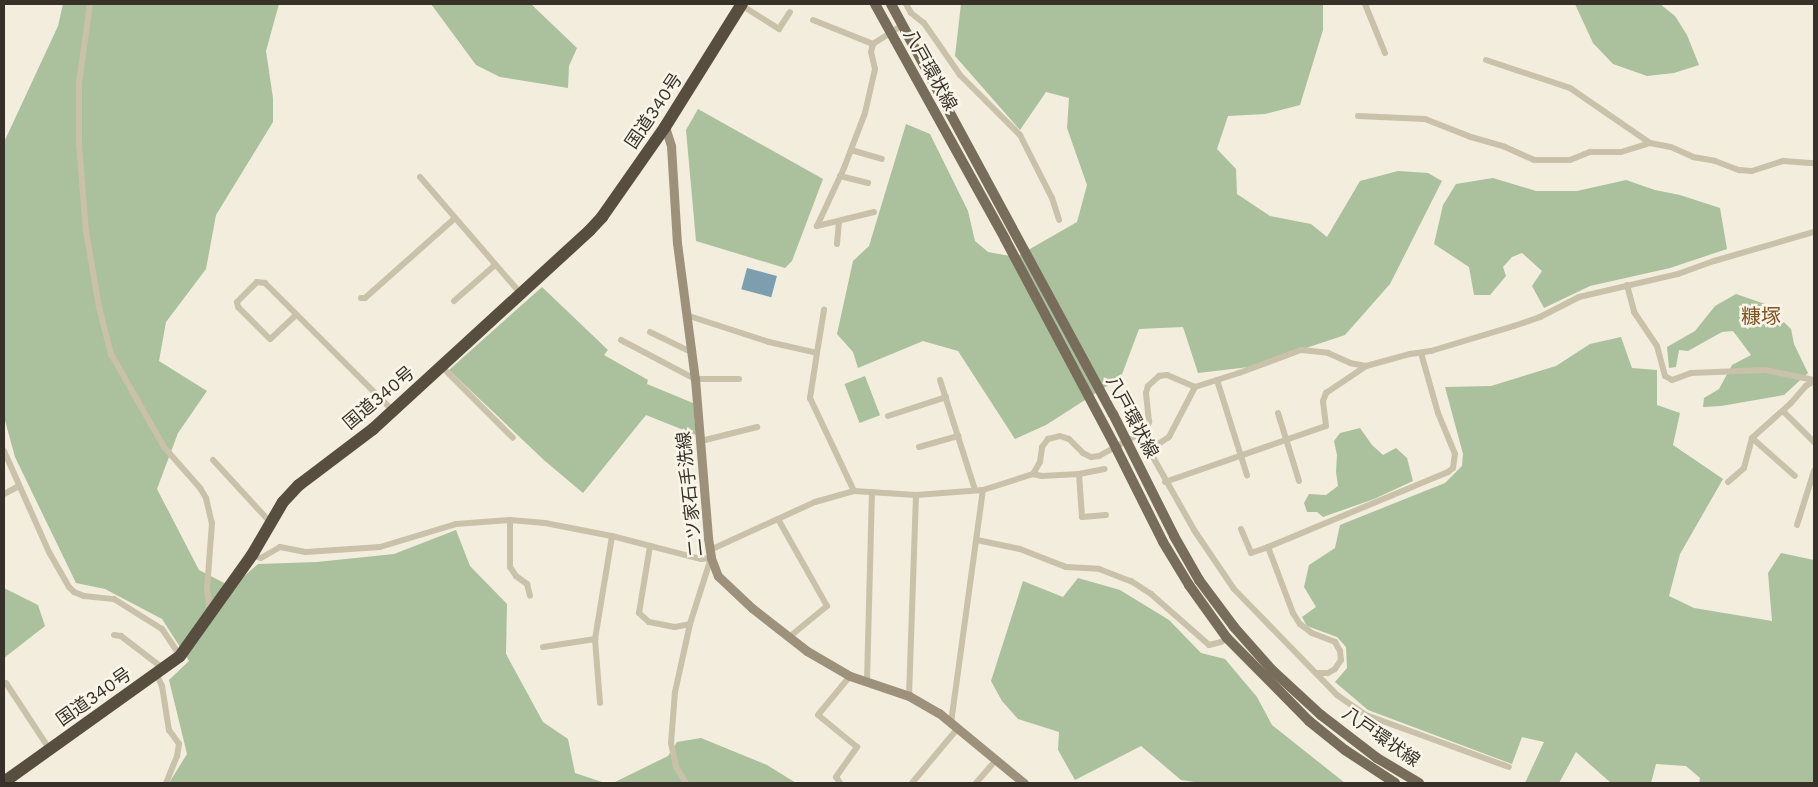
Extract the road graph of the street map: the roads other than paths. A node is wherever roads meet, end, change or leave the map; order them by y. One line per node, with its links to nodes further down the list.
1 (90, 4): 96 (street)
2 (742, 4): 7 (street); 15 (highway, 国道340号)
3 (875, 4): 10 (main road, 八戸環状線)
4 (891, 4): 9 (main road, 八戸環状線)
5 (906, 4): 25 (street)
6 (1366, 4): 12 (street)
7 (790, 12)
8 (813, 20): 11 (street)
9 (902, 25): 10 (street); 61 (main road, 八戸環状線)
10 (890, 32): 11 (street); 64 (main road, 八戸環状線)
11 (874, 44): 17 (street)
12 (1385, 53)
13 (1486, 60): 16 (street)
14 (1358, 116): 16 (street)
15 (665, 127): 31 (highway, 国道340号); 35 (street, 二ツ家石手洗線)
16 (1650, 143): 19 (street)
17 (851, 150): 18 (street); 20 (street)
18 (882, 159)
19 (1814, 163)
20 (840, 176): 22 (street); 26 (street)
21 (420, 177): 24 (street)
22 (868, 183)
23 (874, 212): 26 (street)
24 (455, 218): 29 (street); 32 (street)
25 (1059, 220)
26 (839, 221): 28 (street)
27 (1814, 232): 30 (street)
28 (837, 244)
29 (496, 265): 31 (street); 33 (street)
30 (1627, 285): 41 (street); 48 (street)
31 (521, 294): 43 (highway, 国道340号)
32 (361, 298)
33 (454, 301)
34 (824, 310): 40 (street)
35 (686, 314): 39 (street, 二ツ家石手洗線); 40 (street)
36 (296, 315): 36 (street); 51 (street)
37 (650, 332): 39 (street)
38 (621, 340): 45 (street)
39 (691, 352): 45 (street, 二ツ家石手洗線)
40 (817, 353): 79 (street)
41 (1421, 353): 42 (street); 92 (street)
42 (1366, 366): 47 (street); 59 (street)
43 (442, 367): 51 (highway, 国道340号); 57 (street)
44 (739, 378): 45 (street)
45 (695, 380): 60 (street, 二ツ家石手洗線)
46 (940, 380): 50 (street)
47 (1217, 380): 49 (street); 66 (street)
48 (1814, 380): 52 (street)
49 (1195, 386): 61 (street); 75 (street)
50 (946, 396): 54 (street); 56 (street)
51 (393, 411): 86 (highway, 国道340号)
52 (1783, 411): 58 (street); 62 (street)
53 (1278, 413): 59 (street)
54 (888, 416)
55 (758, 427): 60 (street)
56 (958, 436): 63 (street); 78 (street)
57 (513, 438)
58 (1752, 438): 73 (street); 76 (street)
59 (1286, 439): 66 (street); 74 (street)
60 (701, 441): 93 (street, 二ツ家石手洗線)
61 (1127, 442): 64 (street); 123 (main road, 八戸環状線)
62 (1814, 442)
63 (919, 447)
64 (1116, 448): 70 (street); 100 (main road, 八戸環状線)
65 (4, 452): 77 (street)
66 (1241, 454): 72 (street); 75 (street)
67 (213, 460): 86 (street)
68 (1104, 469): 71 (street)
69 (1814, 471): 87 (street)
70 (1033, 474): 71 (street); 78 (street)
71 (1079, 474): 83 (street)
72 (1247, 475)
73 (1795, 476)
74 (1299, 481)
75 (1165, 482): 105 (street)
76 (1728, 482)
77 (18, 486): 81 (street); 103 (street)
78 (979, 490): 82 (street); 90 (street)
79 (854, 492): 80 (street); 84 (street)
80 (872, 492): 82 (street); 107 (street)
81 (4, 494)
82 (916, 495): 109 (street)
83 (1106, 516)
84 (778, 519): 93 (street); 99 (street)
85 (510, 520): 89 (street); 94 (street); 95 (street)
86 (270, 522): 94 (highway, 国道340号)
87 (1797, 525)
88 (1241, 529): 92 (street)
89 (612, 536): 91 (street); 101 (street)
90 (977, 540): 100 (street); 111 (street)
91 (650, 546): 93 (street); 97 (street)
92 (1268, 547): 105 (street)
93 (710, 554): 97 (street); 99 (street, 二ツ家石手洗線)
94 (252, 555): 96 (highway, 国道340号)
95 (530, 596)
96 (214, 611): 103 (highway, 国道340号)
97 (690, 624): 117 (street)
98 (114, 635): 104 (street)
99 (788, 638): 106 (street, 二ツ家石手洗線)
100 (1228, 638): 122 (main road, 八戸環状線)
101 (596, 639): 102 (street); 110 (street)
102 (544, 647)
103 (180, 656): 104 (highway, 国道340号)
104 (161, 672): 112 (highway, 国道340号); 116 (street)
105 (1318, 673): 114 (street)
106 (850, 676): 107 (street, 二ツ家石手洗線); 118 (street)
107 (867, 681): 109 (street, 二ツ家石手洗線)
108 (6, 683): 112 (street)
109 (909, 696): 111 (street, 二ツ家石手洗線)
110 (600, 703)
111 (955, 725): 113 (street, 二ツ家石手洗線); 119 (street)
112 (50, 750): 115 (highway, 国道340号)
113 (996, 760): 120 (street); 121 (street, 二ツ家石手洗線)
114 (1509, 767)
115 (4, 781)
116 (166, 783)
117 (686, 783)
118 (840, 783)
119 (912, 783)
120 (976, 783)
121 (1024, 783)
122 (1395, 783)
123 (1419, 783)

